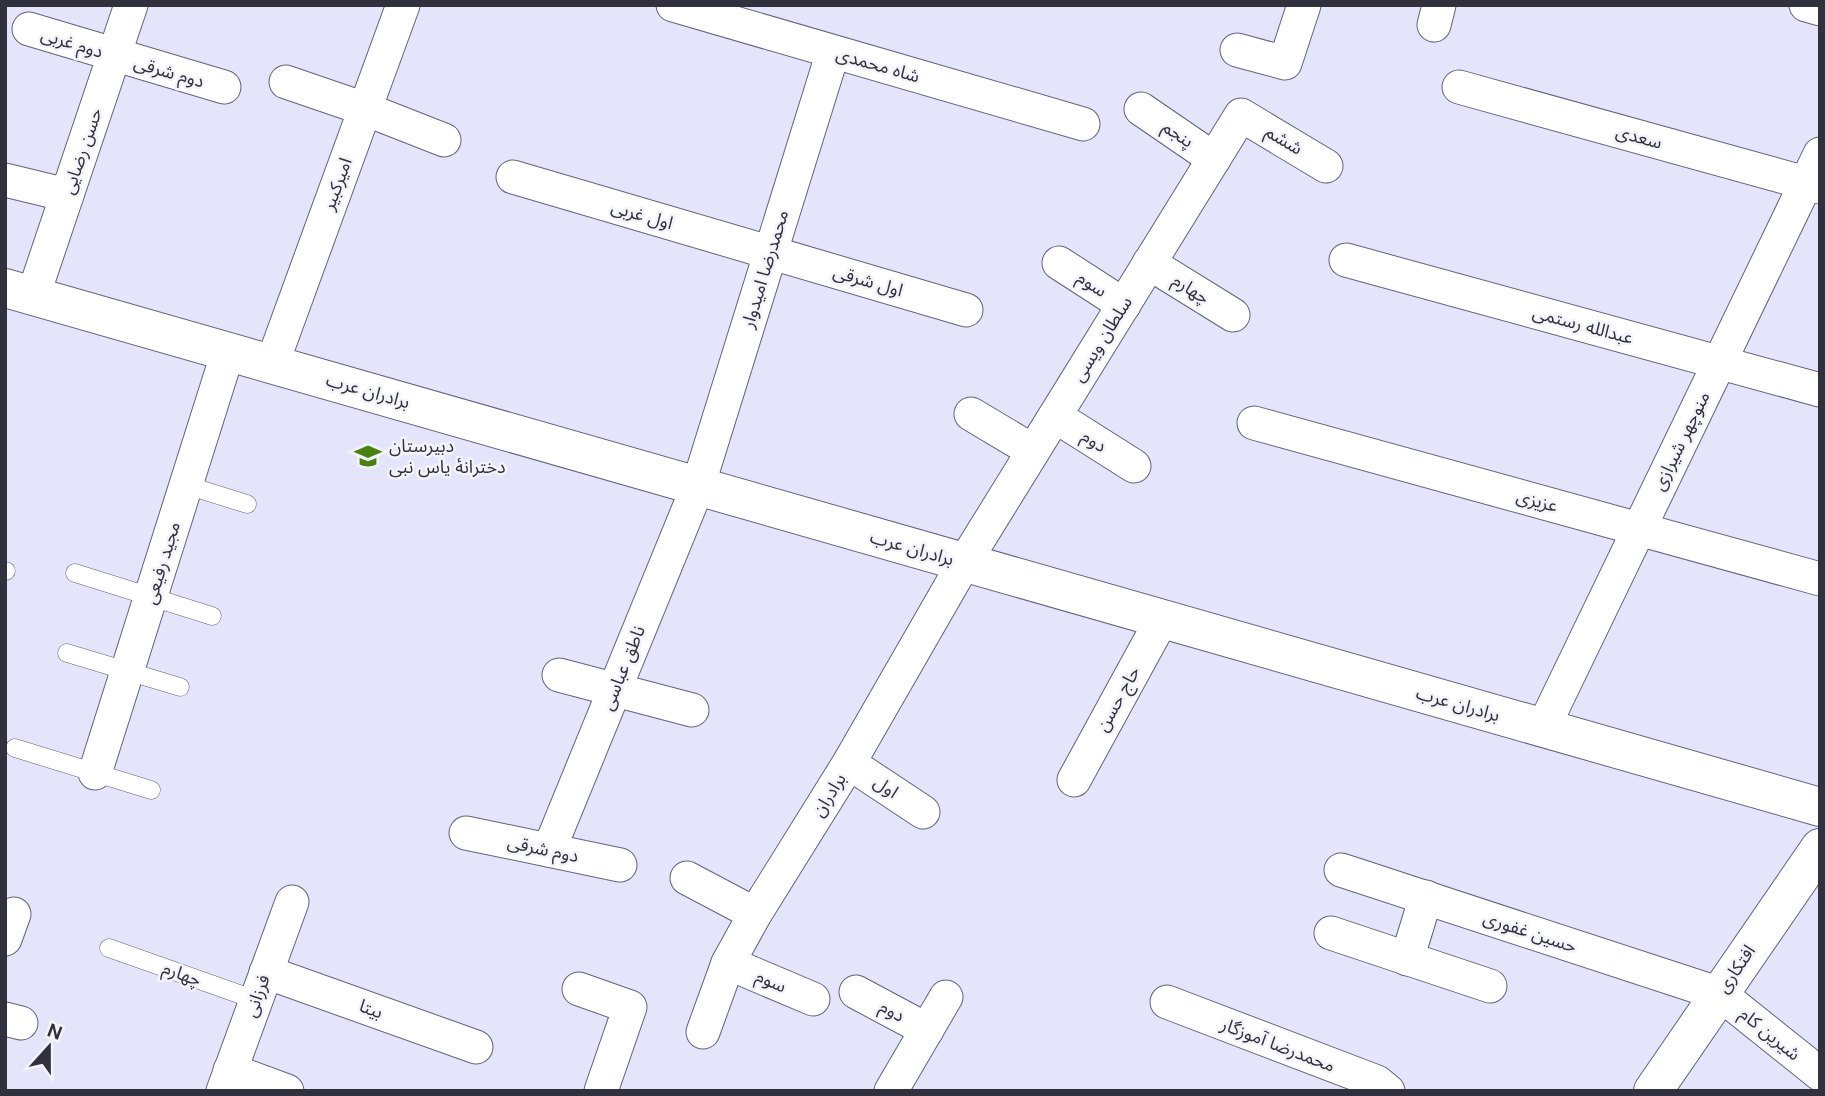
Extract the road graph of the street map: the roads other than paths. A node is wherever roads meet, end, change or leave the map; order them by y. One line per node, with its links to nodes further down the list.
1 (131, 5): 10 (street, حسن رضایی)
2 (403, 5): 14 (street, امیرکبیر)
3 (673, 5): 9 (street, شاه محمدی)
4 (1304, 5): 8 (street)
5 (1806, 5): 6 (street)
6 (1820, 9)
7 (29, 29): 10 (street, دوم غربی)
8 (1237, 50)
9 (833, 52): 17 (street, شاه محمدی); 25 (street, محمدرضا امیدوار)
10 (114, 56): 12 (street, دوم شرقی); 24 (street, حسن رضایی)
11 (286, 82): 14 (street)
12 (224, 87)
13 (1459, 87): 21 (street, سعدی)
14 (365, 109): 18 (street); 35 (street, امیرکبیر)
15 (1141, 109): 19 (street, پنجم)
16 (1241, 115): 19 (street, سلطان ویسی); 20 (street, ششم)
17 (1083, 124)
18 (444, 141)
19 (1214, 159): 28 (street, سلطان ویسی)
20 (1326, 166)
21 (1815, 175): 34 (street, منوچهر شیرازی)
22 (513, 177): 25 (street, اول غربی)
23 (5, 180): 24 (street)
24 (67, 195): 29 (street, حسن رضایی)
25 (770, 253): 31 (street, اول شرقی); 43 (street, محمدرضا امیدوار)
26 (1346, 260): 34 (street, عبدالله رستمی)
27 (1059, 263): 30 (street, سوم)
28 (1149, 263): 30 (street, سلطان ویسی); 32 (street, چهارم)
29 (19, 292): 33 (street, برادران عرب)
30 (1124, 304): 38 (street, سلطان ویسی)
31 (966, 310)
32 (1233, 315)
33 (228, 352): 35 (street, برادران عرب); 42 (street, مجید رفیعی)
34 (1719, 363): 36 (street, عبدالله رستمی); 45 (street, منوچهر شیرازی)
35 (272, 364): 43 (street, برادران عرب)
36 (1820, 390)
37 (971, 414): 40 (street)
38 (1055, 416): 40 (street, سلطان ویسی); 41 (street, دوم)
39 (1254, 423): 45 (street, عزیزی)
40 (1033, 452): 46 (street, سلطان ویسی)
41 (1134, 466)
42 (186, 485): 44 (lane); 49 (street, مجید رفیعی)
43 (698, 486): 46 (street, برادران عرب); 56 (street, ناطق عباسی)
44 (247, 504)
45 (1639, 529): 48 (street, عزیزی); 58 (street, منوچهر شیرازی)
46 (964, 563): 51 (street, برادران عرب); 60 (street, برادران)
47 (75, 573): 49 (lane)
48 (1820, 579)
49 (151, 596): 50 (lane); 53 (street, مجید رفیعی)
50 (212, 615)
51 (1162, 619): 58 (street, برادران عرب); 62 (street, حاج حسن)
52 (66, 653): 53 (lane)
53 (127, 671): 55 (lane); 61 (street, مجید رفیعی)
54 (559, 675): 56 (street)
55 (180, 687)
56 (614, 691): 57 (street); 68 (street, ناطق عباسی)
57 (692, 710)
58 (1543, 728): 64 (street, برادران عرب)
59 (15, 748): 61 (lane)
60 (849, 763): 65 (street, اول); 74 (street, برادران)
61 (95, 773): 63 (lane)
62 (1074, 780)
63 (151, 790)
64 (1820, 807)
65 (923, 812)
66 (466, 833): 68 (street, دوم شرقی)
67 (1820, 848): 83 (street, افتکاری)
68 (549, 850): 69 (street, دوم شرقی)
69 (620, 865)
70 (1341, 870): 72 (street, حسین غفوری)
71 (687, 878): 74 (street)
72 (1426, 897): 77 (street); 83 (street, حسین غفوری)
73 (292, 902): 79 (street, فرزانی)
74 (755, 914): 78 (street, برادران)
75 (1331, 933): 77 (street)
76 (108, 947): 79 (lane, چهارم)
77 (1407, 959): 80 (street)
78 (728, 963): 85 (street, سوم); 88 (street, برادران)
79 (261, 986): 89 (street, بیتا); 91 (street, فرزانی)
80 (1490, 986)
81 (579, 989): 93 (street)
82 (856, 992): 87 (street, دوم)
83 (1720, 994): 90 (street, شیرین کام); 96 (street, افتکاری)
84 (946, 997): 87 (street)
85 (813, 999)
86 (1167, 1002): 95 (street, محمدرضا آموزگار)
87 (927, 1030): 94 (street)
88 (703, 1032)
89 (476, 1046)
90 (1820, 1074)
91 (227, 1081): 92 (street)
92 (287, 1091)
93 (601, 1091)
94 (891, 1091)
95 (1388, 1091)
96 (1653, 1091)

